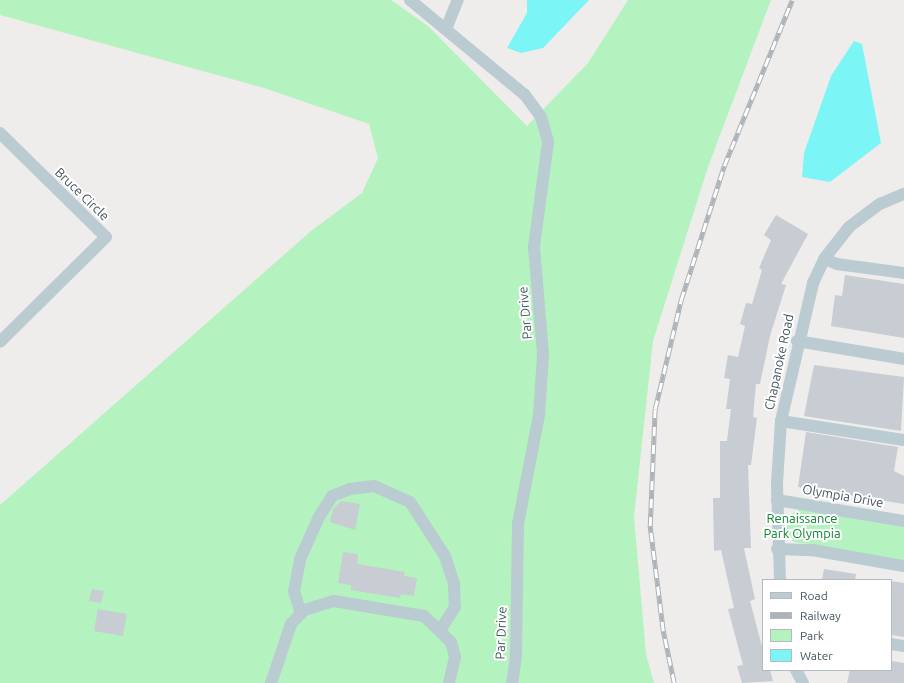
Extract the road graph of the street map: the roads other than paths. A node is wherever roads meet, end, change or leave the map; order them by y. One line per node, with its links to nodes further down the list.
1 (410, 0): 3 (street, Par Drive)
2 (458, 0): 3 (street)
3 (446, 29): 25 (street, Par Drive)
4 (0, 133): 9 (street, Bruce Circle)
5 (904, 194): 6 (street, Chapanoke Road)
6 (824, 259): 7 (street); 8 (street, Chapanoke Road)
7 (904, 273)
8 (797, 341): 10 (street); 11 (street, Chapanoke Road)
9 (0, 342)
10 (904, 358)
11 (781, 421): 12 (street); 13 (street, Chapanoke Road)
12 (904, 440)
13 (777, 500): 14 (street, Olympia Drive); 15 (street, Chapanoke Road)
14 (904, 521)
15 (777, 549): 16 (street); 17 (street, Chapanoke Road)
16 (904, 566)
17 (780, 579)
18 (301, 614): 19 (street); 19 (street); 23 (street)
19 (440, 630): 24 (street)
20 (892, 644): 21 (street)
21 (904, 646)
22 (797, 671): 26 (street)
23 (271, 683)
24 (449, 683)
25 (512, 683)
26 (803, 683)

